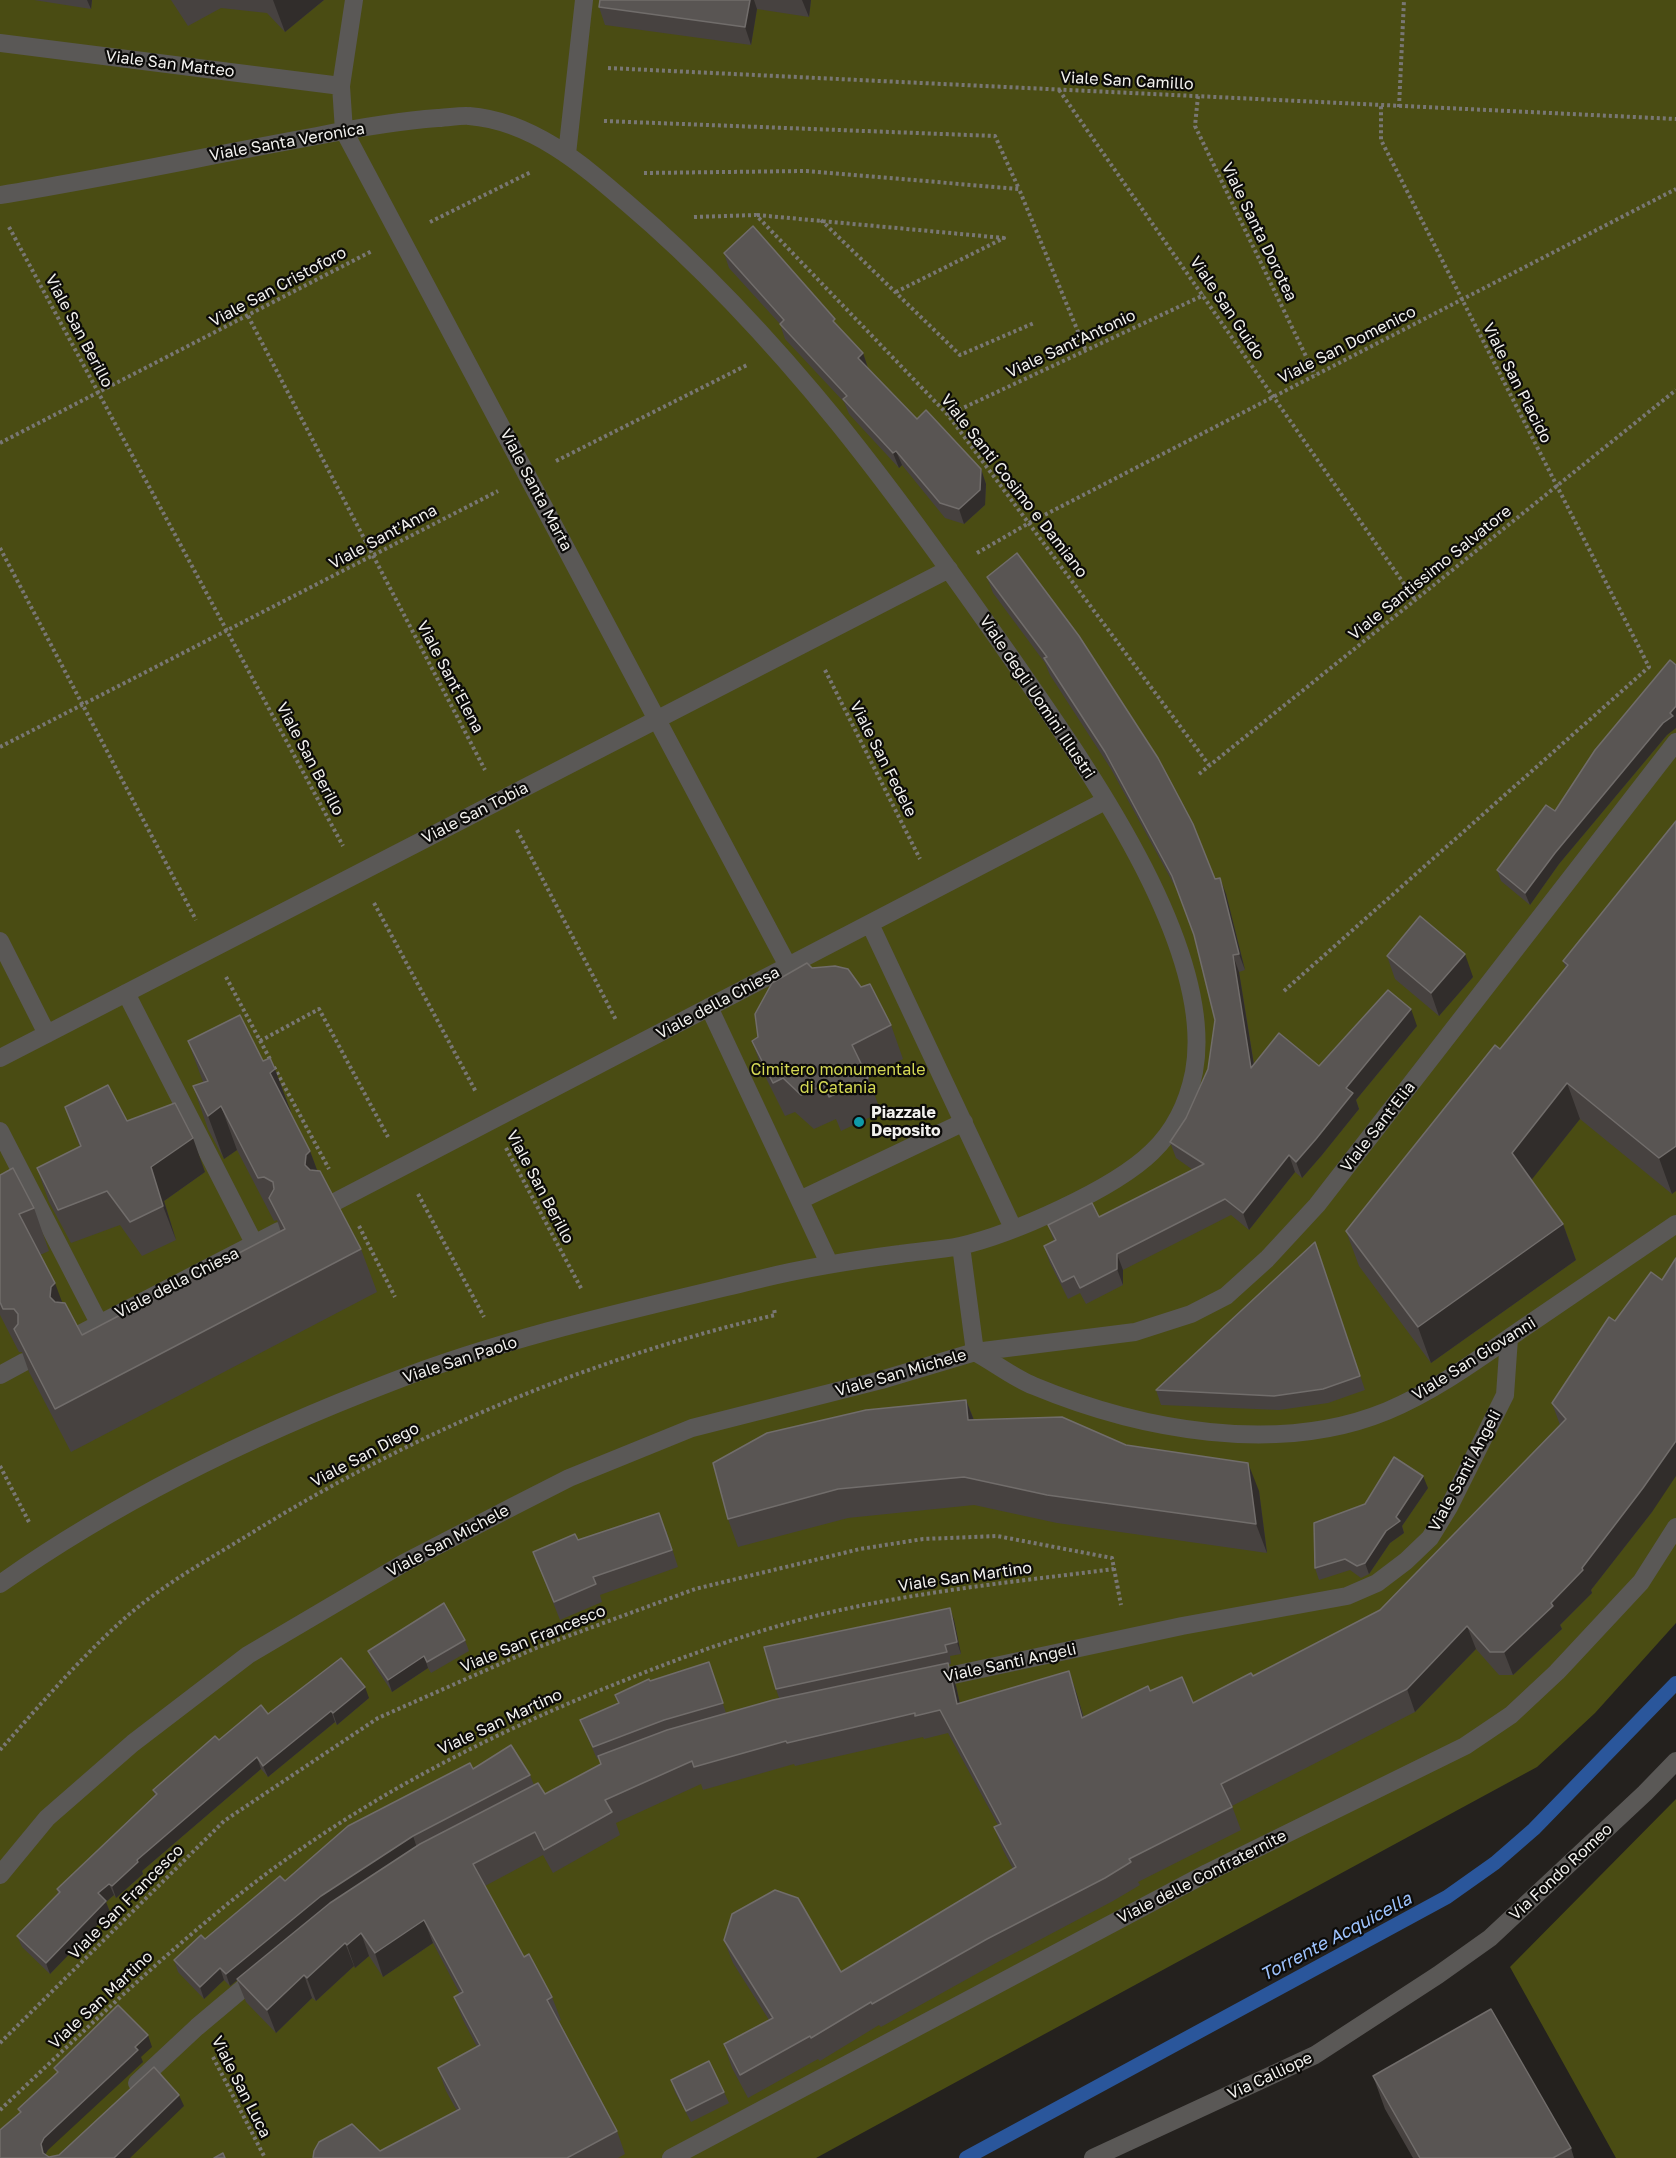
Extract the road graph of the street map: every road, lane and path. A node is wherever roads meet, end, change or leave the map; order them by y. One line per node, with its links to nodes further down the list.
1 (354, 0): 6 (street, Viale Santa Marta)
2 (584, 0): 5 (street)
3 (1404, 0): 10 (path)
4 (0, 43): 6 (street, Viale San Matteo)
5 (577, 66): 7 (path, Viale San Camillo); 11 (street)
6 (341, 86): 13 (street, Viale Santa Marta)
7 (1058, 89): 8 (path, Viale San Camillo); 25 (path, Viale San Guido)
8 (1198, 96): 9 (path, Viale San Camillo); 31 (path, Viale Santa Dorotea)
9 (1381, 106): 10 (path, Viale San Camillo); 26 (path, Viale San Placido)
10 (1399, 107): 12 (path, Viale San Camillo)
11 (571, 119): 14 (street); 16 (path)
12 (1676, 119)
13 (344, 131): 14 (street, Viale Santa Veronica); 18 (street, Viale Santa Veronica); 23 (street, Viale Santa Marta)
14 (567, 154): 15 (street, Viale degli Uomini Illustri); 23 (path, Viale San Cristoforo)
15 (592, 173): 16 (path); 20 (street, Viale degli Uomini Illustri)
16 (1019, 189): 30 (path)
17 (1676, 189): 26 (path, Viale San Domenico)
18 (0, 195)
19 (756, 215): 20 (path); 22 (path); 35 (path, Viale Santi Cosimo e Damiano)
20 (645, 218): 29 (street, Viale degli Uomini Illustri)
21 (6, 220): 33 (path, Viale San Berillo)
22 (821, 220): 24 (path); 24 (path)
23 (401, 236): 27 (path, Viale San Cristoforo); 37 (street, Viale Santa Marta)
24 (894, 293): 28 (path)
25 (1204, 295): 30 (path, Viale Sant'Antonio); 34 (path, Viale San Guido)
26 (1462, 299): 31 (path, Viale San Domenico); 38 (path, Viale San Placido)
27 (248, 316): 33 (path, Viale San Cristoforo); 40 (path, Viale Sant'Elena)
28 (1034, 323)
29 (778, 349): 37 (path, Viale Sant'Anna); 41 (street, Viale degli Uomini Illustri)
30 (1086, 351): 35 (path, Viale Sant'Antonio)
31 (1315, 375): 34 (path, Viale San Domenico)
32 (1676, 390): 38 (path, Viale Santissimo Salvatore)
33 (99, 393): 36 (path, Viale San Cristoforo); 43 (path, Viale San Berillo)
34 (1273, 397): 39 (path, Viale San Domenico); 42 (path, Viale San Guido)
35 (948, 415): 39 (path, Viale Santi Cosimo e Damiano)
36 (0, 443)
37 (528, 476): 40 (path, Viale Sant'Anna); 45 (street, Viale Santa Marta)
38 (1556, 487): 42 (path, Viale Santissimo Salvatore); 57 (path, Viale San Placido)
39 (1029, 523): 41 (path, Viale San Domenico); 48 (path, Viale Santi Cosimo e Damiano)
40 (373, 556): 43 (path, Viale Sant'Anna); 50 (path, Viale Sant'Elena)
41 (949, 569): 44 (street, Viale San Tobia); 51 (street, Viale degli Uomini Illustri)
42 (1416, 601): 48 (path, Viale Santissimo Salvatore)
43 (228, 632): 47 (path, Viale Sant'Anna); 52 (path, Viale San Berillo)
44 (810, 640): 45 (street, Viale San Tobia); 53 (path, Viale San Fedele)
45 (657, 719): 50 (street, Viale San Tobia); 56 (street, Viale Santa Marta)
46 (1676, 742): 79 (street, Viale Sant'Elia)
47 (0, 747)
48 (1209, 765): 49 (path, Viale Santissimo Salvatore)
49 (1198, 774)
50 (501, 800): 52 (street, Viale San Tobia); 61 (path, Viale Sant'Elena)
51 (1106, 801): 53 (street, Viale della Chiesa); 69 (street, Viale degli Uomini Illustri)
52 (358, 874): 58 (street, Viale San Tobia); 63 (path, Viale San Berillo)
53 (935, 890): 54 (street, Viale della Chiesa)
54 (870, 924): 56 (street, Viale della Chiesa); 64 (street)
55 (0, 941): 60 (street)
56 (788, 966): 59 (street, Viale della Chiesa)
57 (1284, 992)
58 (126, 993): 60 (street, Viale San Tobia); 71 (street)
59 (709, 1007): 61 (street, Viale della Chiesa); 66 (street)
60 (47, 1034): 62 (street, Viale San Tobia)
61 (631, 1048): 63 (street, Viale della Chiesa)
62 (0, 1058)
63 (491, 1121): 67 (street, Viale della Chiesa); 75 (path, Viale San Berillo)
64 (964, 1122): 66 (street); 69 (street)
65 (0, 1131): 76 (street)
66 (800, 1200): 73 (street)
67 (331, 1204)
68 (1676, 1224): 78 (street, Viale San Giovanni)
69 (1013, 1228): 72 (street, Viale degli Uomini Illustri)
70 (279, 1230): 71 (street, Viale della Chiesa)
71 (254, 1243): 76 (street, Viale della Chiesa)
72 (961, 1246): 73 (street, Viale San Paolo); 79 (street)
73 (829, 1263): 74 (street, Viale San Paolo)
74 (772, 1275): 75 (street, Viale San Paolo); 89 (path, Viale San Diego)
75 (598, 1320): 84 (street, Viale San Paolo)
76 (99, 1323): 77 (street, Viale della Chiesa)
77 (76, 1336)
78 (1509, 1338): 79 (street, Viale San Giovanni); 87 (street, Viale Santi Angeli)
79 (975, 1352): 91 (street, Viale San Michele)
80 (24, 1362): 81 (street)
81 (0, 1375)
82 (0, 1466): 84 (path)
83 (1676, 1527): 99 (street, Viale delle Confraternite)
84 (45, 1552): 86 (street, Viale San Paolo)
85 (1114, 1569): 87 (path); 95 (path, Viale San Francesco); 97 (path, Viale San Martino)
86 (0, 1584)
87 (1127, 1638): 88 (street, Viale Santi Angeli)
88 (907, 1684)
89 (0, 1750)
90 (1676, 1761): 93 (street, Via Fondo Romeo)
91 (0, 1875)
92 (270, 1966): 94 (street)
93 (1438, 1976): 100 (street, Via Calliope)
94 (197, 2027): 96 (street); 98 (path, Viale San Luca)
95 (0, 2043)
96 (123, 2096)
97 (0, 2110)
98 (265, 2158)
99 (671, 2158)
100 (1093, 2158)

